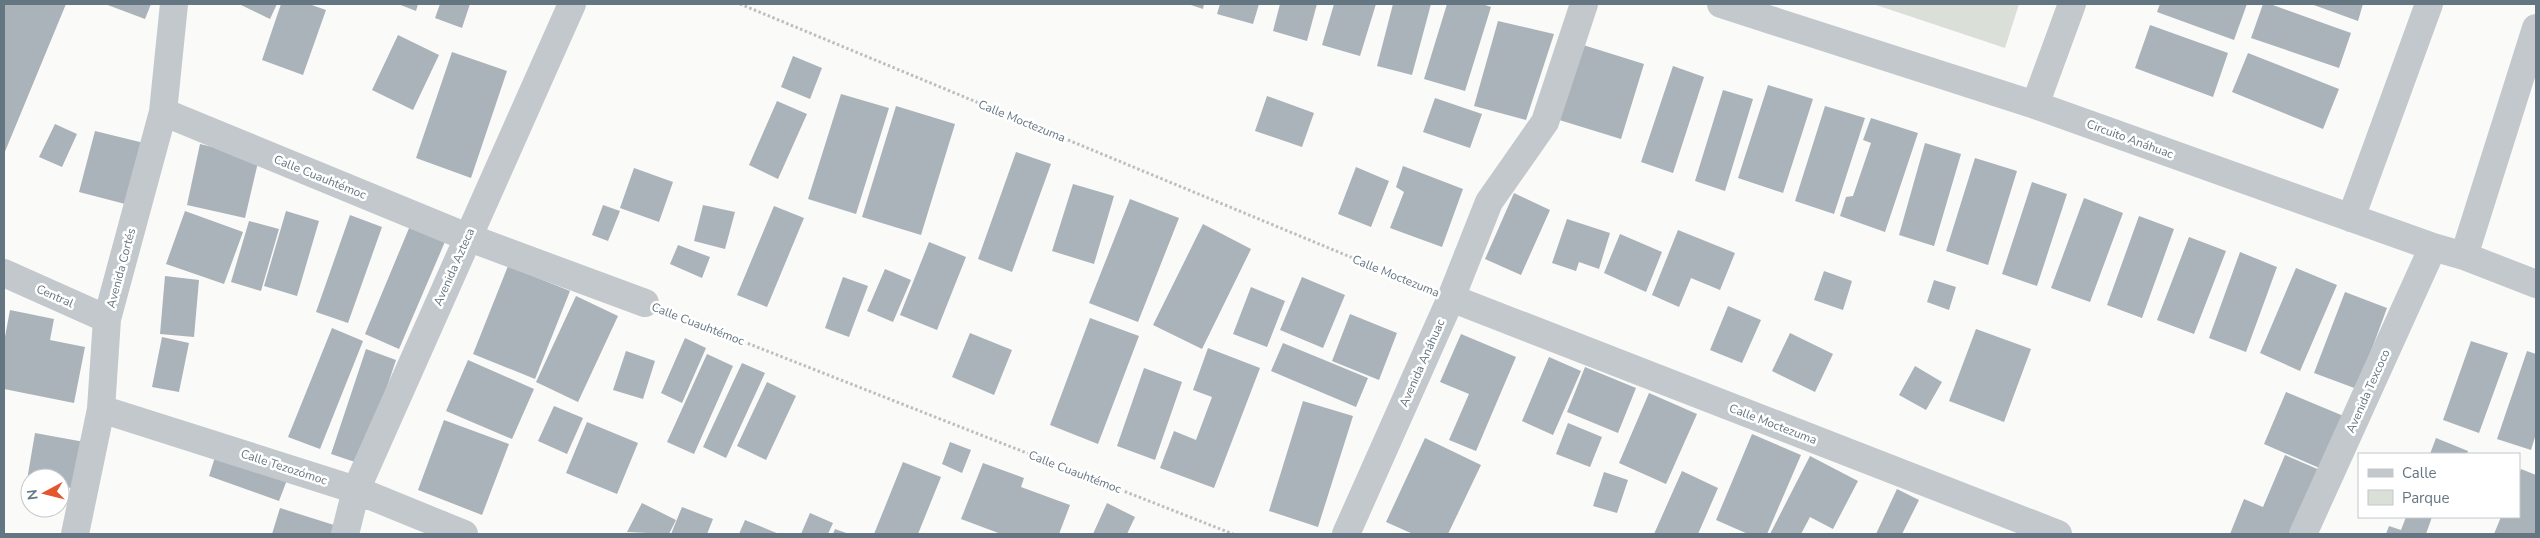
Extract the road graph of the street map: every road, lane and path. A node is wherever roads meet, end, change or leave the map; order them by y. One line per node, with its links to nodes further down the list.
1 (174, 4): 10 (street, Avenida Cortés)
2 (572, 4): 12 (street, Avenida Azteca)
3 (740, 4): 17 (path, Calle Moctezuma)
4 (1584, 4): 17 (street, Avenida Anáhuac)
5 (1721, 4): 9 (street, Circuito Anáhuac)
6 (2072, 4): 9 (street)
7 (2429, 4): 11 (street)
8 (2536, 28): 14 (street)
9 (2034, 105): 11 (street, Circuito Anáhuac)
10 (163, 112): 12 (street, Calle Cuauhtémoc); 19 (street, Avenida Cortés)
11 (2351, 218): 13 (street, Circuito Anáhuac)
12 (467, 237): 18 (street, Calle Cuauhtémoc); 21 (street, Avenida Azteca)
13 (2433, 247): 14 (street, Circuito Anáhuac); 28 (street, Avenida Texcoco)
14 (2464, 256): 16 (street, Circuito Anáhuac)
15 (4, 273): 19 (street, Central)
16 (2536, 284)
17 (1451, 298): 26 (street, Avenida Anáhuac); 27 (street, Calle Moctezuma)
18 (645, 303): 25 (path, Calle Cuauhtémoc)
19 (107, 320): 20 (street, Avenida Cortés)
20 (101, 409): 21 (street, Calle Tezozómoc); 22 (street, Avenida Cortés)
21 (356, 490): 23 (street, Avenida Azteca); 24 (street, Calle Tezozómoc)
22 (75, 534)
23 (345, 534)
24 (464, 534)
25 (1233, 534)
26 (1346, 534)
27 (2058, 534)
28 (2303, 534)

